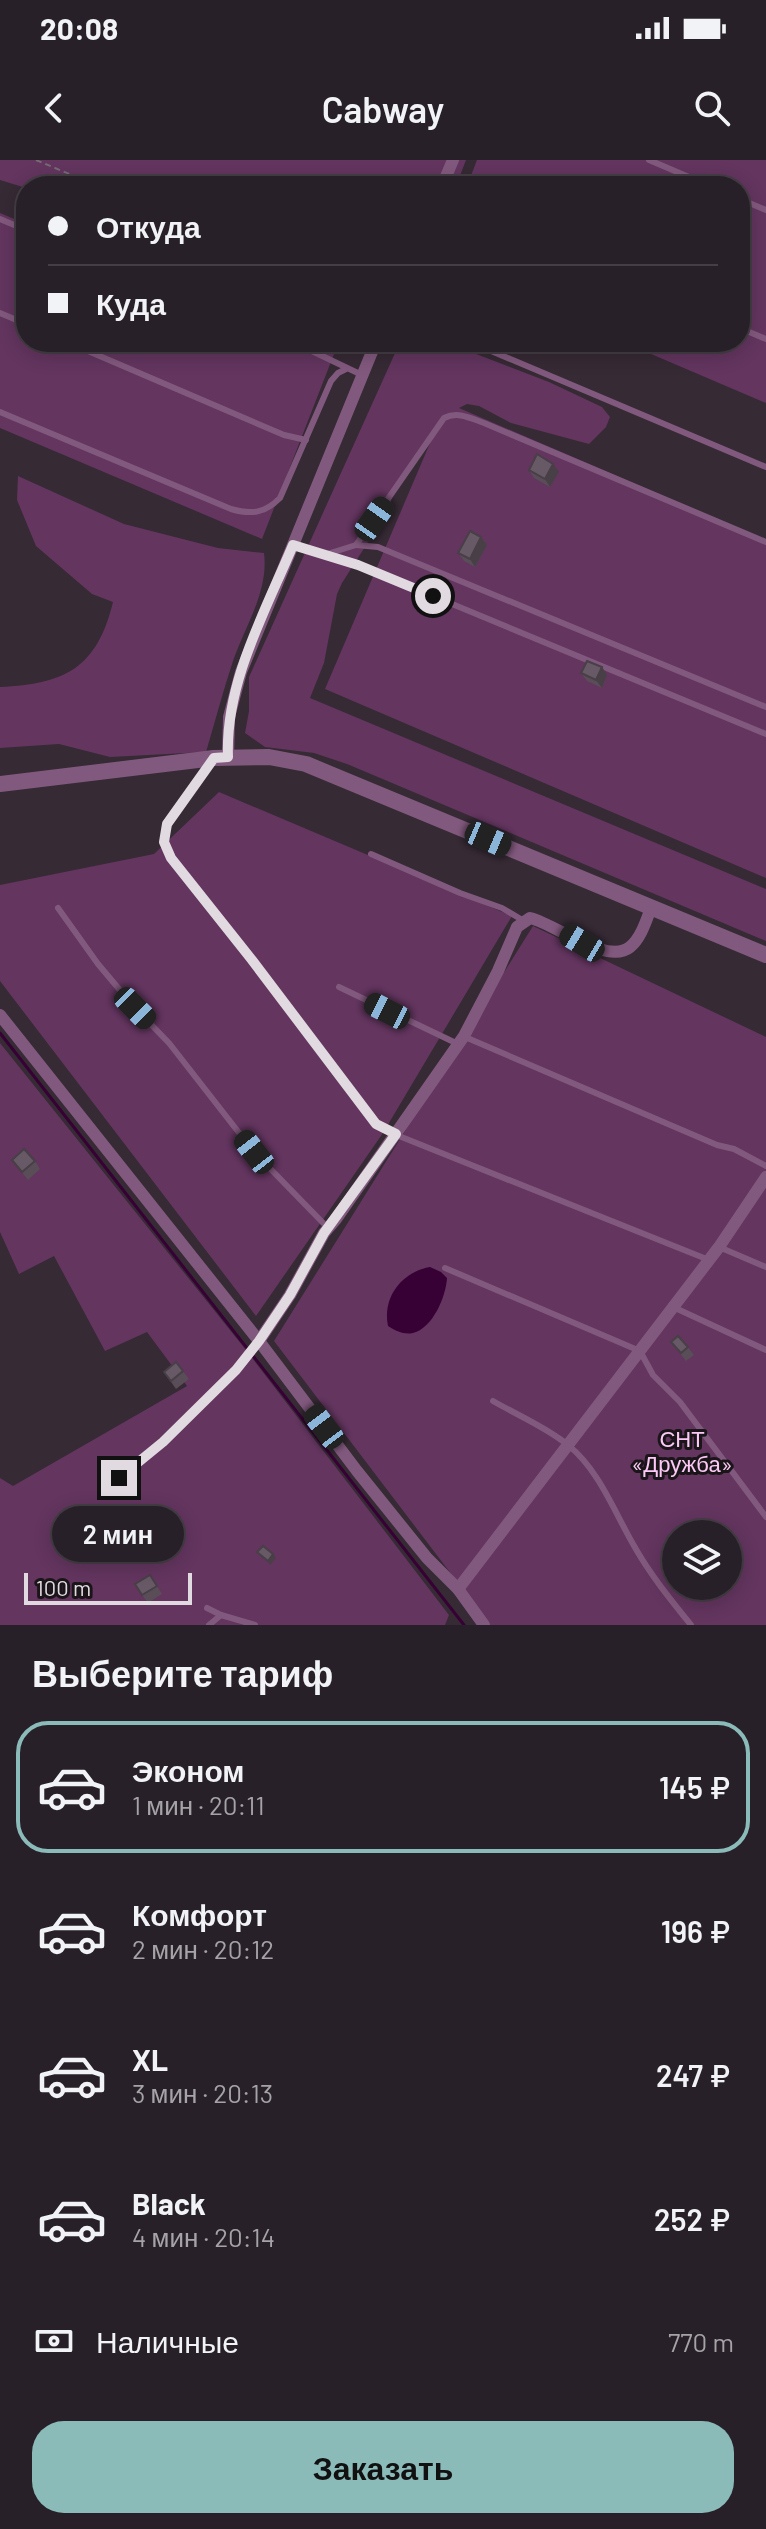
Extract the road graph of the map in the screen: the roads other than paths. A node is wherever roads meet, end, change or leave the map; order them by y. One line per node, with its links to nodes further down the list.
1 (649, 160): 2 (lane)
2 (687, 176)
3 (90, 352): 10 (lane)
4 (313, 352): 7 (lane)
5 (372, 352): 8 (street)
6 (494, 352): 11 (lane)
7 (346, 369): 8 (lane); 10 (lane)
8 (362, 375): 13 (street)
9 (0, 412): 10 (lane)
10 (306, 440)
11 (766, 467)
12 (766, 542): 14 (lane)
13 (293, 545): 15 (lane); 18 (street)
14 (356, 545): 15 (lane); 16 (lane)
15 (324, 555): 17 (lane)
16 (766, 707)
17 (766, 734)
18 (221, 758): 19 (street); 22 (street); 28 (lane)
19 (0, 784)
20 (371, 854): 23 (lane)
21 (58, 908): 31 (lane)
22 (651, 908): 23 (street); 24 (street)
23 (524, 921): 27 (street)
24 (766, 955)
25 (339, 987): 27 (lane)
26 (0, 1015): 37 (street)
27 (461, 1040): 28 (street); 29 (lane)
28 (396, 1134): 31 (street); 33 (lane)
29 (766, 1166)
30 (766, 1177): 32 (street)
31 (328, 1228): 37 (street)
32 (719, 1247): 33 (street); 34 (lane)
33 (709, 1260): 36 (street)
34 (766, 1267)
35 (445, 1268): 39 (lane)
36 (673, 1307): 38 (lane); 39 (street)
37 (257, 1344): 42 (lane); 44 (street)
38 (766, 1350)
39 (640, 1351): 41 (street); 43 (lane)
40 (493, 1401): 41 (lane)
41 (568, 1445): 44 (street); 50 (lane)
42 (119, 1478)
43 (766, 1516)
44 (458, 1589): 49 (street)
45 (207, 1608): 46 (lane)
46 (221, 1615): 47 (lane); 48 (lane)
47 (209, 1625)
48 (255, 1625)
49 (484, 1625)
50 (691, 1625)

